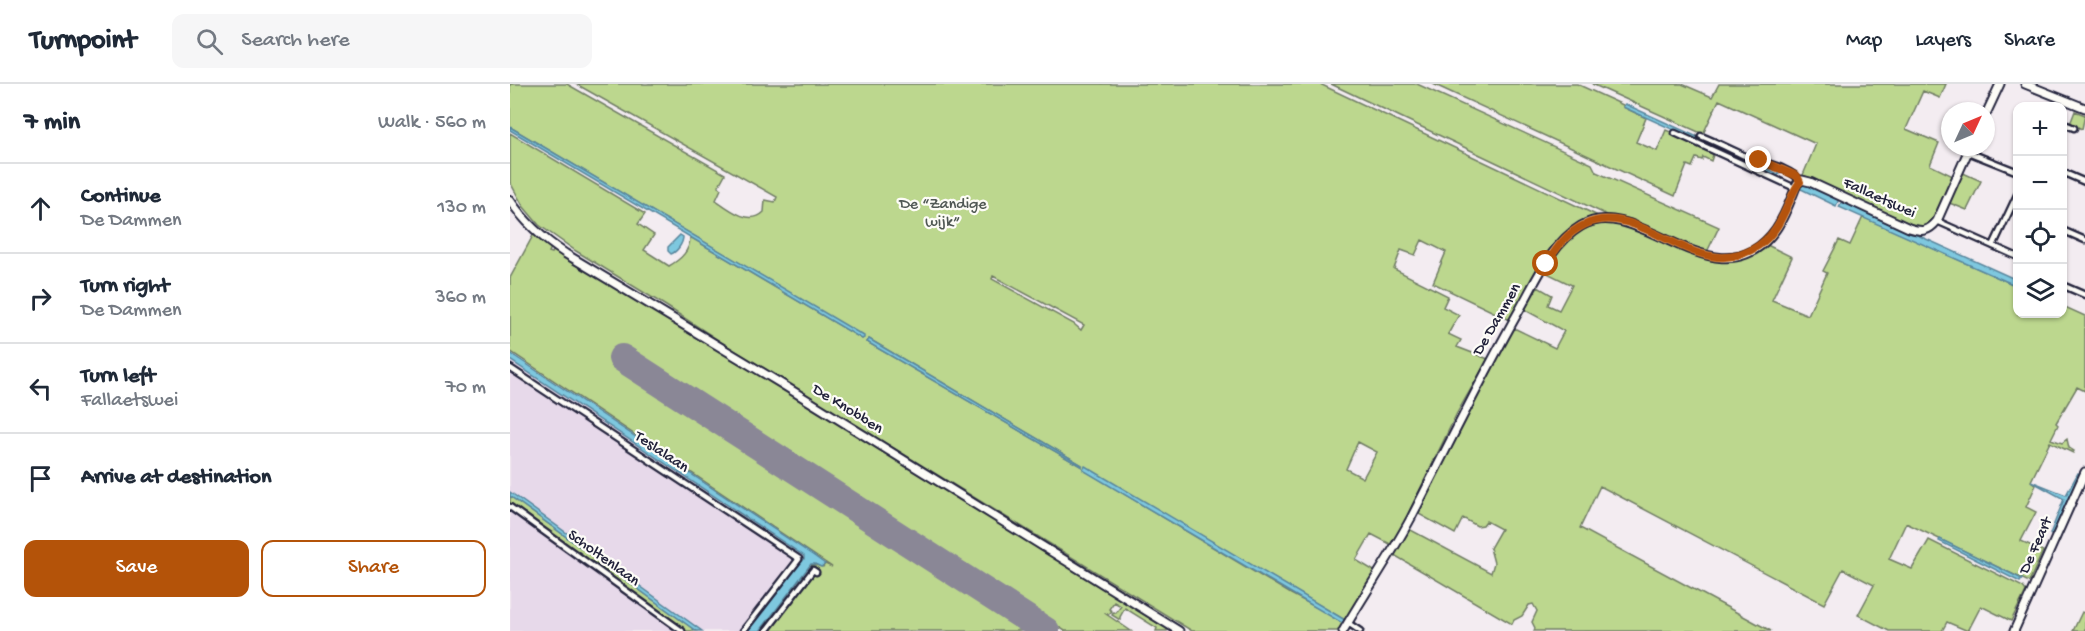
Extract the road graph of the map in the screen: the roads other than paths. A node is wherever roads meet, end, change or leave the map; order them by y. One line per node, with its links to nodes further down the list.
1 (2000, 84): 3 (street)
2 (2025, 84): 4 (street)
3 (1992, 102)
4 (2061, 102)
5 (2067, 104): 6 (street)
6 (2085, 108)
7 (2067, 125): 8 (street)
8 (2074, 128)
9 (1675, 133): 16 (street, Fallaetswei)
10 (1701, 136): 16 (street, Fallaetswei)
11 (1966, 156): 19 (street, Fallaetswei)
12 (1984, 156): 13 (street)
13 (2013, 170)
14 (2067, 174): 15 (street)
15 (2085, 182)
16 (1798, 185): 19 (street, Fallaetswei); 30 (street, De Dammen)
17 (510, 200): 34 (street, De Knobben)
18 (2013, 207): 22 (street)
19 (1937, 221): 22 (street)
20 (2067, 232): 21 (street)
21 (2085, 240)
22 (1992, 246): 23 (street)
23 (2013, 255)
24 (2067, 287): 25 (street)
25 (2085, 295)
26 (510, 368): 32 (street, Teslalaan)
27 (2085, 472): 37 (street, De Feart)
28 (510, 507): 31 (street, Scholtenlaan)
29 (816, 572): 33 (street)
30 (1348, 623): 35 (street, De Dammen); 36 (street)
31 (682, 631)
32 (743, 631)
33 (766, 631)
34 (1179, 631)
35 (1343, 631)
36 (1360, 631)
37 (2014, 631)

